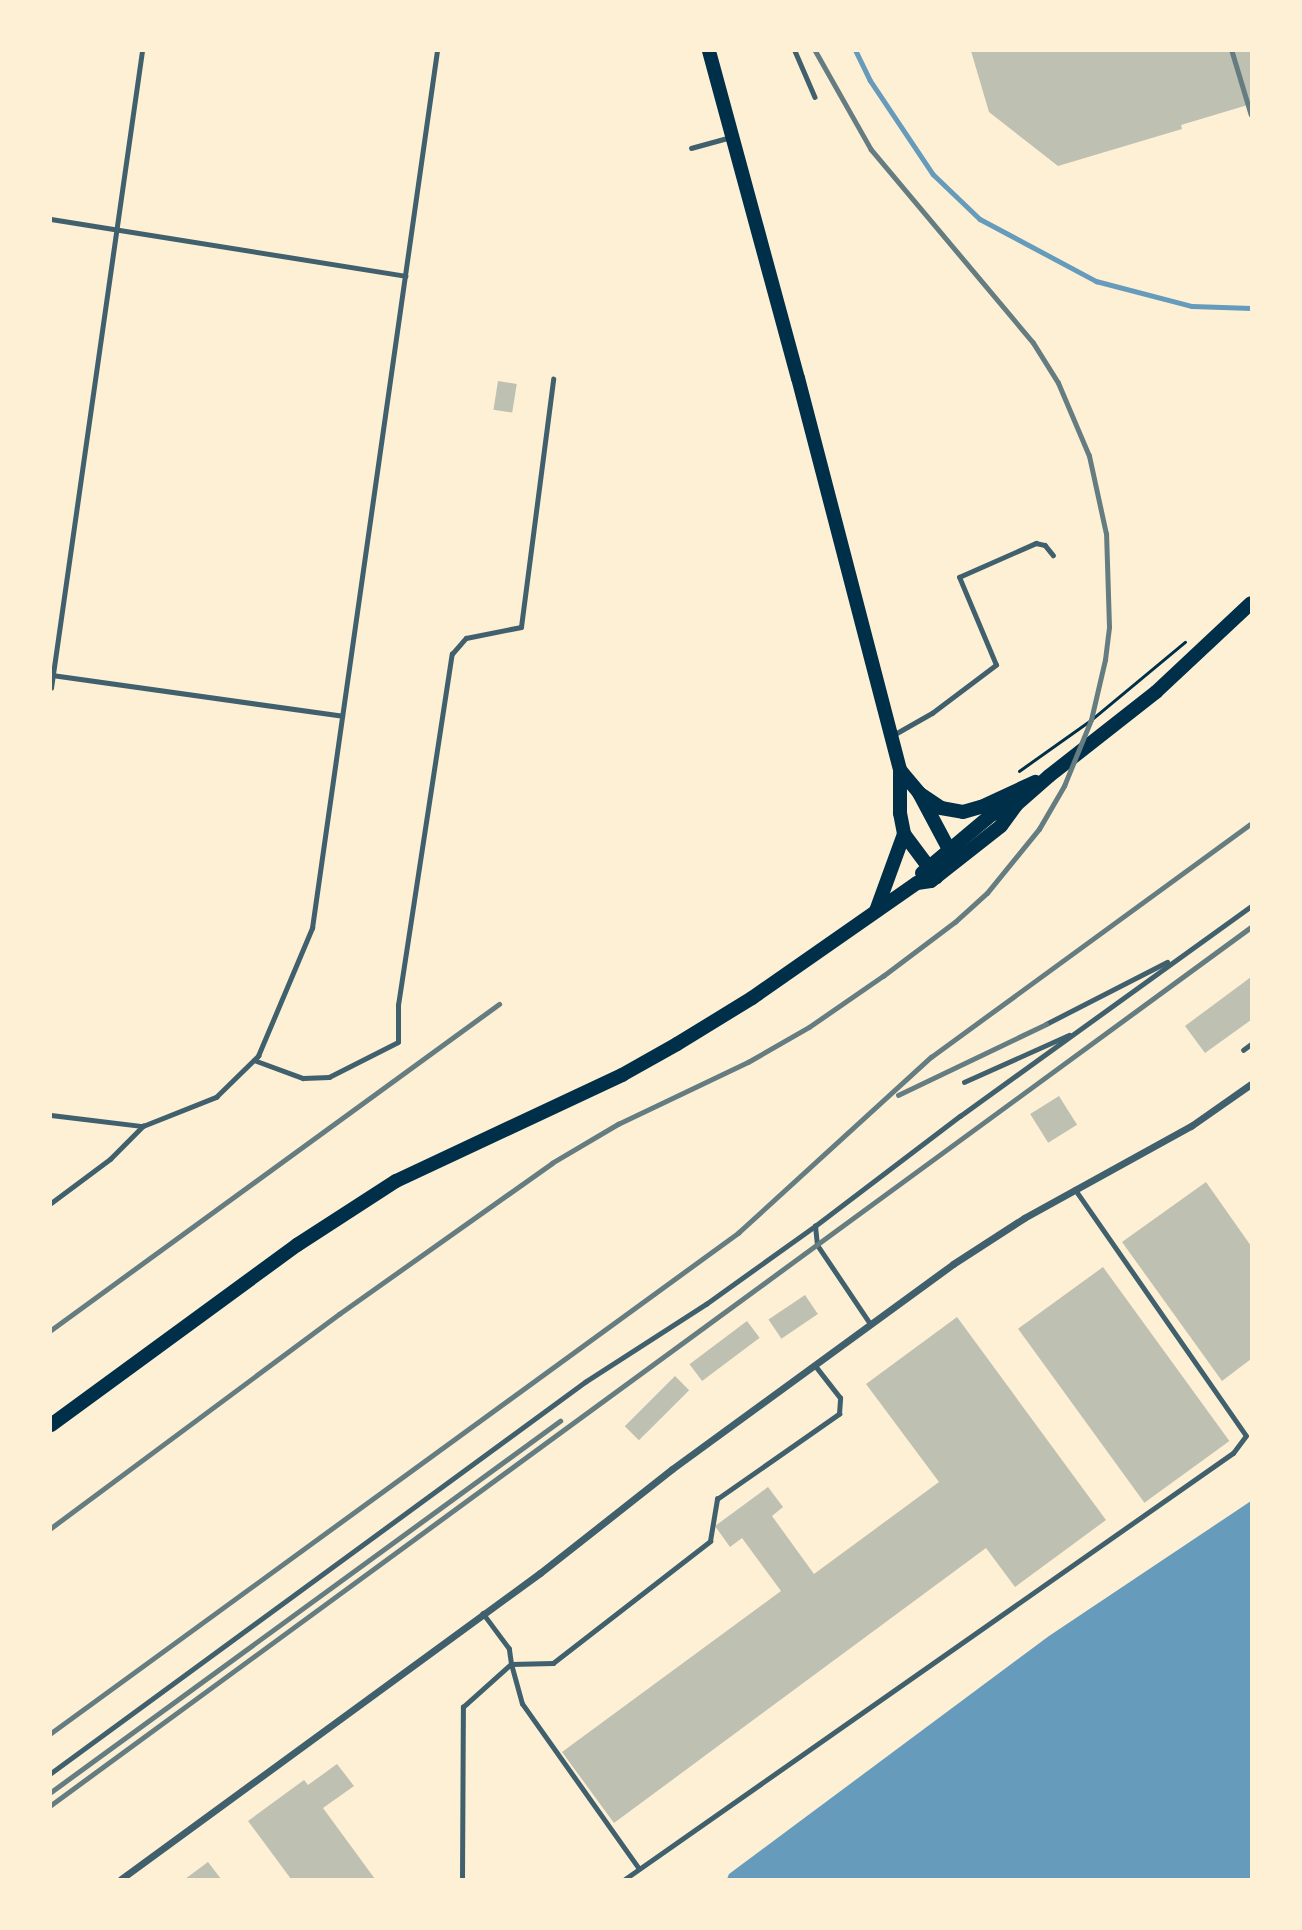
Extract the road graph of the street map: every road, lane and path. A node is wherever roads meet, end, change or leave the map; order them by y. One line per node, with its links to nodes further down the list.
1 (142, 51): 9 (lane)
2 (437, 51): 10 (lane)
3 (709, 51): 6 (main road)
4 (795, 51): 5 (lane)
5 (815, 97)
6 (732, 137): 7 (lane); 18 (main road)
7 (691, 148)
8 (51, 219): 9 (lane)
9 (116, 230): 10 (lane); 15 (lane)
10 (405, 276): 17 (lane)
11 (553, 379): 33 (lane)
12 (1053, 555): 18 (lane)
13 (1251, 603): 21 (main road)
14 (1194, 635): 19 (path)
15 (52, 674): 16 (lane); 17 (lane)
16 (51, 688)
17 (342, 716): 33 (lane)
18 (890, 736): 20 (main road)
19 (1056, 746)
20 (900, 770): 22 (main road); 23 (main road)
21 (1049, 776): 22 (main road); 24 (main road)
22 (919, 793): 24 (main road)
23 (904, 834): 25 (main road); 27 (main road)
24 (952, 856): 25 (main road)
25 (932, 872): 27 (main road)
26 (1251, 906): 28 (lane)
27 (874, 916): 43 (main road)
28 (1180, 955): 29 (lane); 30 (lane)
29 (1046, 1024)
30 (1080, 1030): 34 (lane); 40 (lane)
31 (1251, 1044): 32 (lane)
32 (1243, 1049)
33 (254, 1060): 37 (lane)
34 (964, 1082)
35 (1251, 1084): 38 (street)
36 (51, 1115): 37 (lane)
37 (143, 1126): 39 (lane)
38 (1075, 1190): 41 (street); 47 (lane)
39 (51, 1203)
40 (815, 1226): 41 (lane); 46 (lane)
41 (870, 1324): 42 (street)
42 (814, 1365): 44 (street); 45 (lane)
43 (51, 1425)
44 (483, 1614): 45 (lane); 48 (street)
45 (511, 1664): 47 (lane); 49 (lane)
46 (51, 1773)
47 (639, 1869): 50 (lane)
48 (121, 1879)
49 (462, 1879)
50 (625, 1879)

